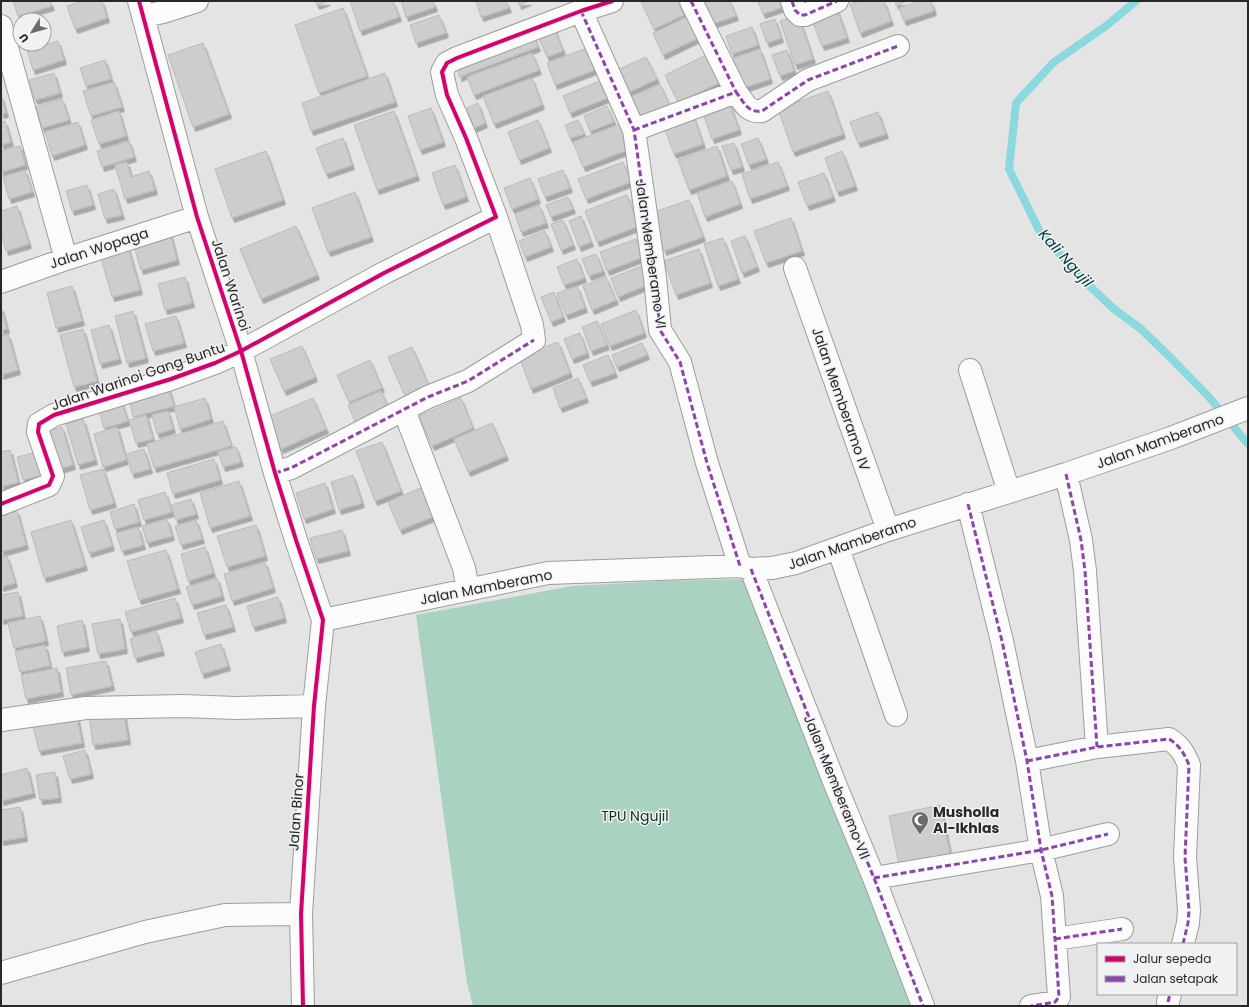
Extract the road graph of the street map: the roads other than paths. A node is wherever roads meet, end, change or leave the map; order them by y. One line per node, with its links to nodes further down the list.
1 (197, 1): 6 (street)
2 (612, 1): 7 (street)
3 (691, 1): 10 (street)
4 (792, 1): 5 (street)
5 (837, 1)
6 (142, 8): 12 (street, Jalan Warinoi)
7 (582, 11): 11 (street, Jalan Memberamo VI); 13 (street)
8 (1, 26): 14 (street)
9 (898, 46): 10 (street)
10 (736, 92): 11 (street)
11 (634, 130): 28 (street, Jalan Memberamo VI)
12 (197, 217): 14 (street, Jalan Wopaga); 17 (street, Jalan Warinoi)
13 (496, 217): 17 (street); 20 (street)
14 (66, 259): 16 (street, Jalan Wopaga)
15 (795, 268): 26 (street, Jalan Memberamo IV)
16 (1, 282)
17 (241, 351): 21 (street, Jalan Warinoi); 24 (street, Jalan Warinoi Gang Buntu)
18 (970, 370): 23 (street)
19 (1248, 408): 22 (street, Jalan Mamberamo)
20 (404, 410): 21 (street); 29 (street)
21 (275, 473): 30 (street, Jalan Warinoi)
22 (1066, 474): 23 (street, Jalan Mamberamo); 34 (street)
23 (1009, 492): 25 (street, Jalan Mamberamo)
24 (1, 504)
25 (968, 504): 26 (street, Jalan Mamberamo); 35 (street)
26 (888, 530): 27 (street, Jalan Mamberamo)
27 (838, 548): 28 (street, Jalan Mamberamo); 32 (street)
28 (746, 567): 29 (street, Jalan Mamberamo); 38 (street, Jalan Memberamo VII)
29 (468, 590): 30 (street, Jalan Mamberamo)
30 (323, 620): 31 (street, Jalan Binor)
31 (314, 706): 33 (street); 39 (street, Jalan Binor)
32 (896, 715)
33 (1, 720)
34 (1098, 747): 35 (street); 42 (street)
35 (1027, 761): 37 (street)
36 (1108, 834): 37 (street)
37 (1041, 850): 38 (street); 41 (street)
38 (874, 878): 45 (street, Jalan Memberamo VII)
39 (301, 914): 43 (street); 44 (street, Jalan Binor)
40 (1122, 929): 41 (street)
41 (1055, 939): 46 (street)
42 (1183, 943)
43 (1, 973)
44 (303, 1006)
45 (923, 1006)
46 (1031, 1006)

